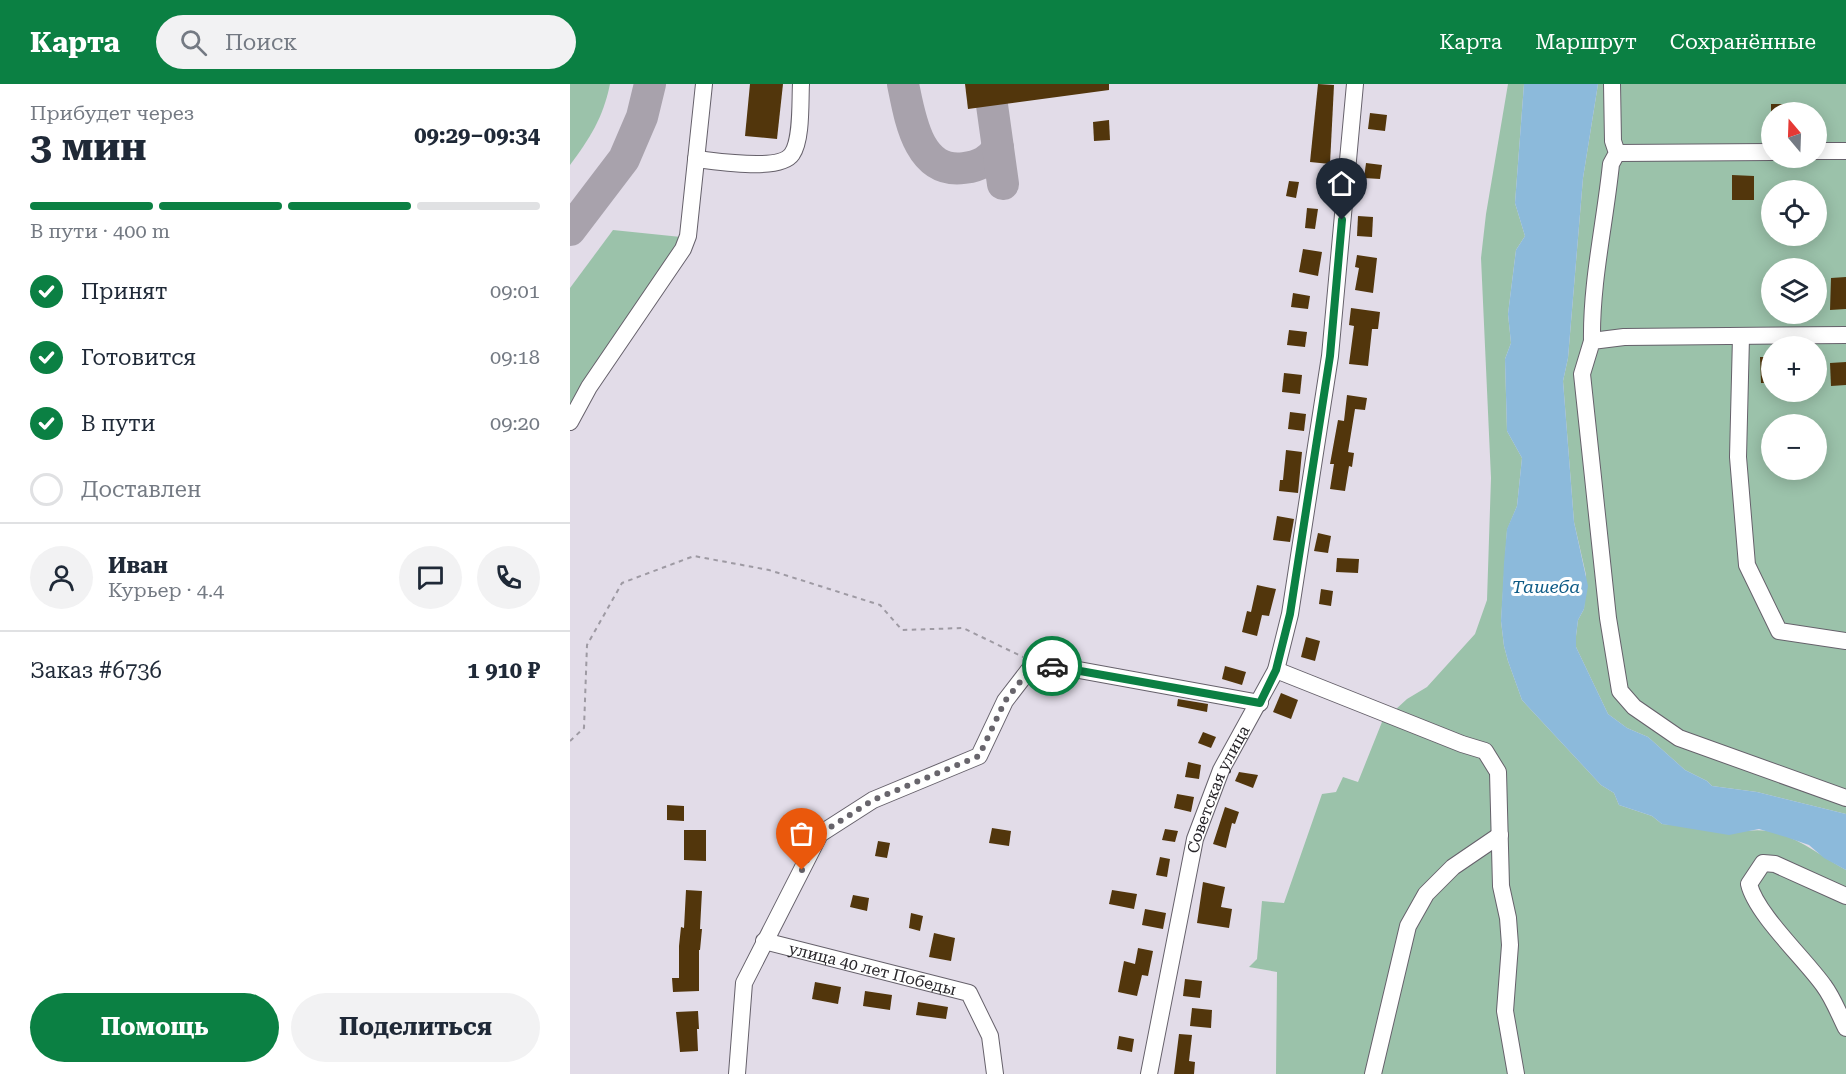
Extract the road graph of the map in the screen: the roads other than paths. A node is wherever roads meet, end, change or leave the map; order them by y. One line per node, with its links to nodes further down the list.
1 (704, 84): 9 (street)
2 (801, 84): 9 (street)
3 (1355, 84): 15 (street, Советская улица)
4 (1612, 84): 8 (street)
5 (1827, 151): 6 (street)
6 (1846, 151)
7 (1761, 152): 8 (street)
8 (1617, 153): 12 (street)
9 (696, 159): 13 (street)
10 (1846, 335): 11 (street)
11 (1741, 337): 12 (street); 14 (street)
12 (1592, 341): 17 (street)
13 (570, 422)
14 (1846, 641)
15 (1276, 670): 16 (street, Советская улица); 18 (street)
16 (1260, 703): 20 (street); 24 (street, Советская улица)
17 (1846, 798)
18 (1500, 835): 25 (street); 26 (street)
19 (1846, 896): 21 (street)
20 (764, 941): 22 (street); 23 (street, улица 40 лет Победы)
21 (1846, 1028)
22 (737, 1074)
23 (995, 1074)
24 (1149, 1074)
25 (1373, 1074)
26 (1516, 1074)

